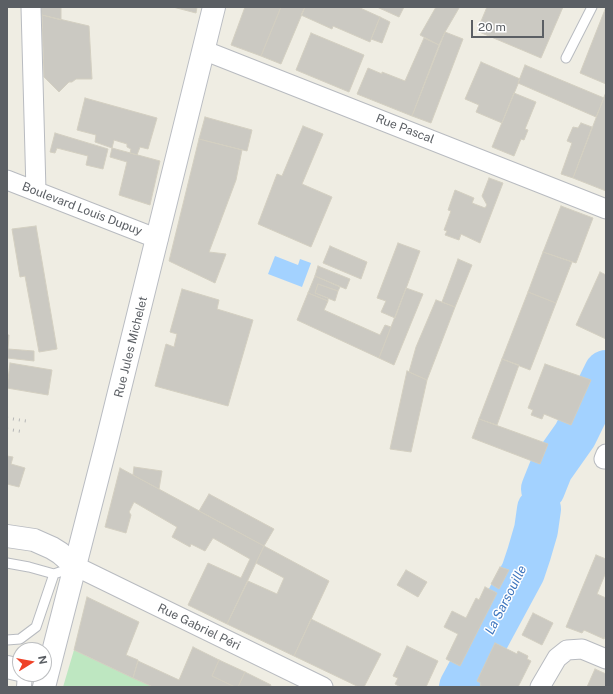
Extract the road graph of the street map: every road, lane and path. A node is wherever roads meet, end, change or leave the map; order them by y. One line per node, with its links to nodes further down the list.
1 (31, 7): 7 (street)
2 (214, 7): 4 (main road, Rue Jules Michelet)
3 (592, 7): 5 (lane)
4 (203, 50): 8 (street, Rue Pascal); 9 (main road, Rue Jules Michelet)
5 (566, 58)
6 (7, 180): 7 (street, Boulevard Louis Dupuy)
7 (36, 191): 9 (street, Boulevard Louis Dupuy)
8 (606, 208)
9 (158, 239): 14 (main road, Rue Jules Michelet)
10 (606, 454): 11 (street)
11 (606, 459)
12 (7, 536): 14 (main road)
13 (7, 563): 15 (lane)
14 (75, 566): 15 (lane); 17 (main road, Rue Jules Michelet); 19 (street, Rue Gabriel Péri)
15 (54, 574): 16 (lane)
16 (7, 640)
17 (52, 649)
18 (606, 659): 20 (street)
19 (323, 687)
20 (540, 687)

